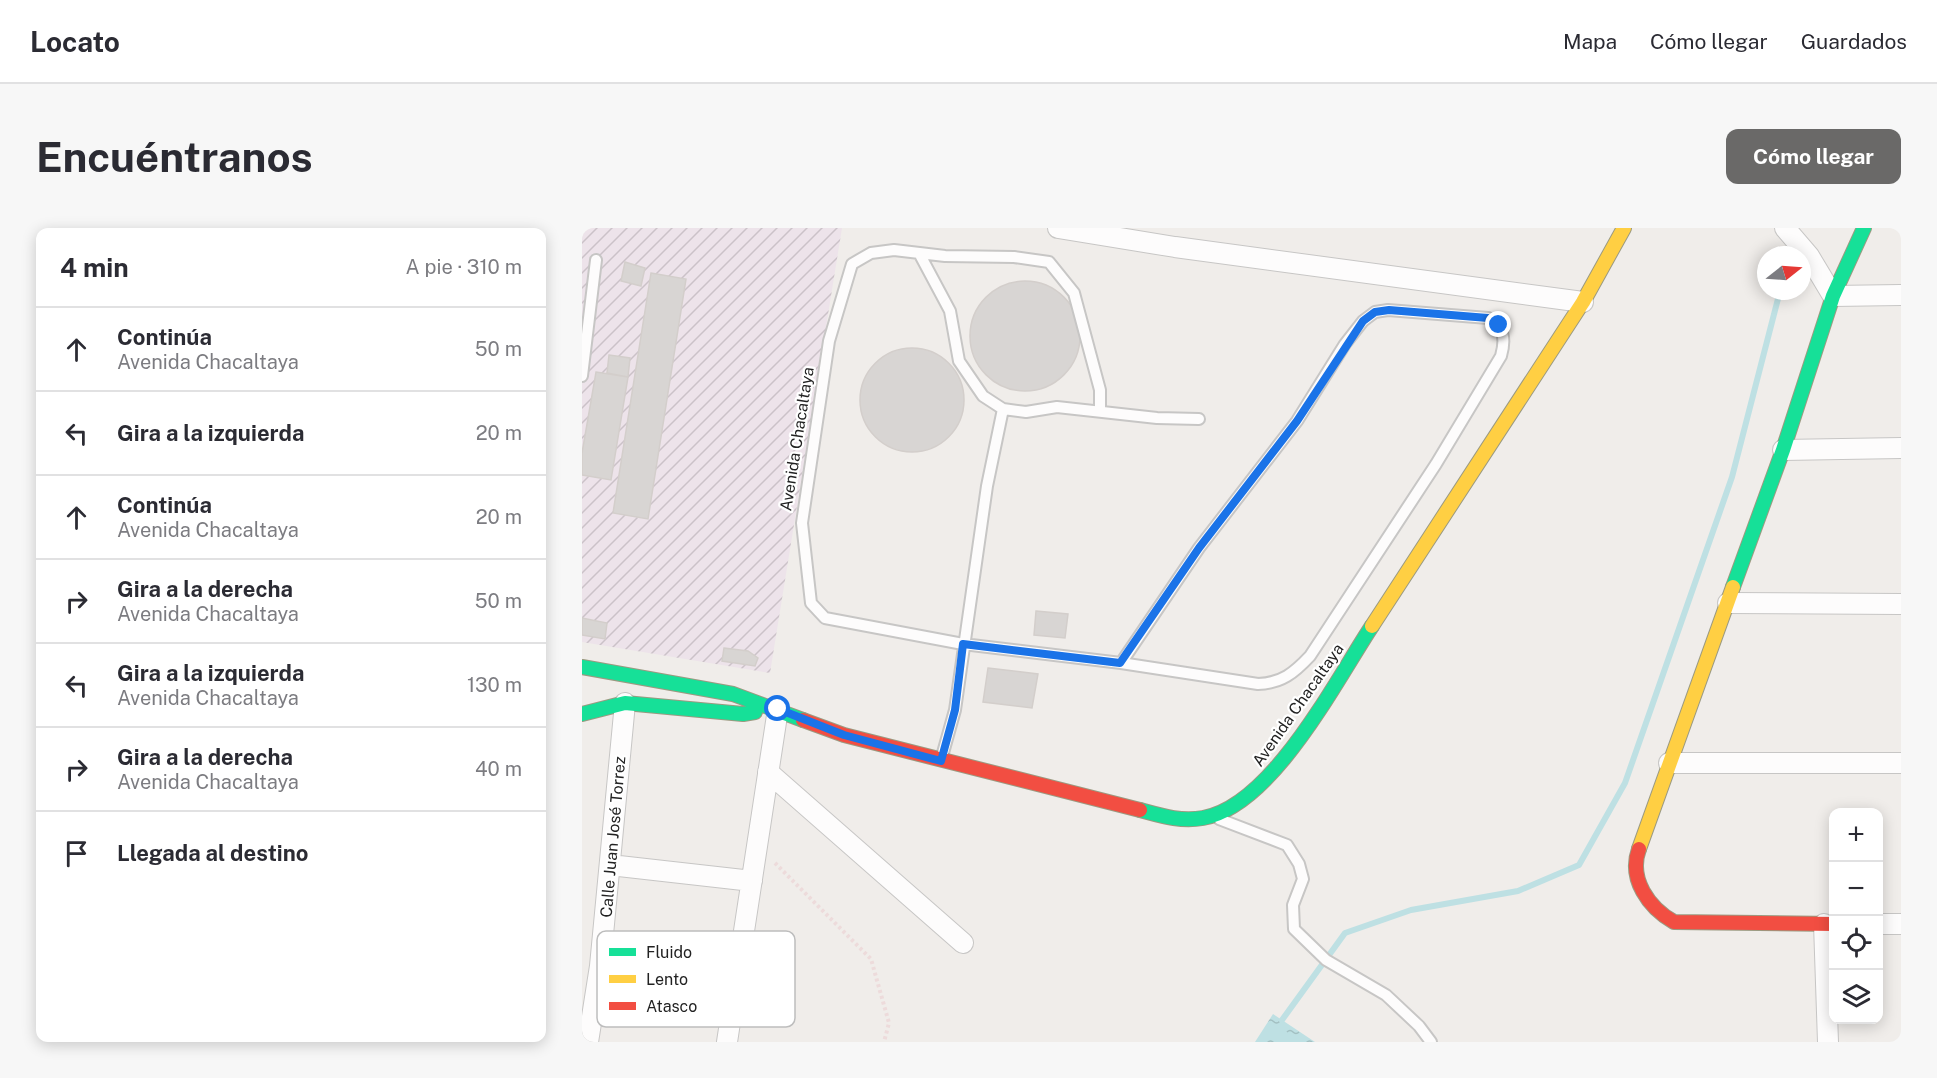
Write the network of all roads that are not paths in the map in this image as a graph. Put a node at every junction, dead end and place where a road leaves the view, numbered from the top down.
1 (1058, 228) edge
2 (1166, 228) edge
3 (1624, 228) edge
4 (1785, 228) edge
5 (1864, 228) edge
6 (1175, 247) junction
7 (919, 253) junction
8 (596, 260) dead end
9 (1901, 295) edge
10 (1833, 296) junction
11 (1583, 303) junction
12 (582, 376) edge
13 (1003, 409) junction
14 (1100, 410) junction
15 (1199, 419) dead end
16 (1901, 448) edge
17 (1783, 450) junction
18 (1728, 603) junction
19 (1901, 604) edge
20 (963, 644) junction
21 (1120, 663) junction
22 (582, 667) edge
23 (625, 703) junction
24 (778, 709) junction
25 (582, 714) edge
26 (941, 761) junction
27 (1669, 763) junction
28 (1901, 763) edge
29 (768, 772) junction
30 (1213, 817) junction
31 (610, 865) junction
32 (752, 880) junction
33 (1829, 924) edge
34 (1883, 924) edge
35 (1901, 924) edge
36 (603, 931) edge
37 (744, 931) edge
38 (963, 943) dead end
39 (597, 985) edge
40 (729, 1027) edge
41 (588, 1042) edge
42 (727, 1042) edge
43 (1431, 1042) edge
44 (1828, 1042) edge

1 - 6 street
2 - 6 street
3 - 11 street, Avenida Chacaltaya
4 - 10 street
5 - 10 street
6 - 11 street
7 - 13 lane
7 - 14 lane, Avenida Chacaltaya
7 - 20 lane, Avenida Chacaltaya
8 - 12 lane
9 - 10 street
10 - 17 street
11 - 30 street, Avenida Chacaltaya
13 - 14 lane
13 - 20 lane
14 - 15 lane
16 - 17 street
17 - 18 street
18 - 19 street
18 - 27 street
20 - 21 lane, Avenida Chacaltaya
20 - 26 lane
21 - 21 lane, Avenida Chacaltaya
22 - 24 street
23 - 24 street, Avenida Chacaltaya
23 - 25 street, Avenida Chacaltaya
23 - 31 street, Calle Juan José Torrez
24 - 26 street, Avenida Chacaltaya
24 - 29 street
26 - 30 street, Avenida Chacaltaya
27 - 28 street
27 - 33 street
29 - 32 street
29 - 38 street
30 - 43 lane
31 - 32 street
31 - 36 street, Calle Juan José Torrez
32 - 37 street
33 - 44 street
34 - 35 street
39 - 41 street, Calle Juan José Torrez
40 - 42 street

